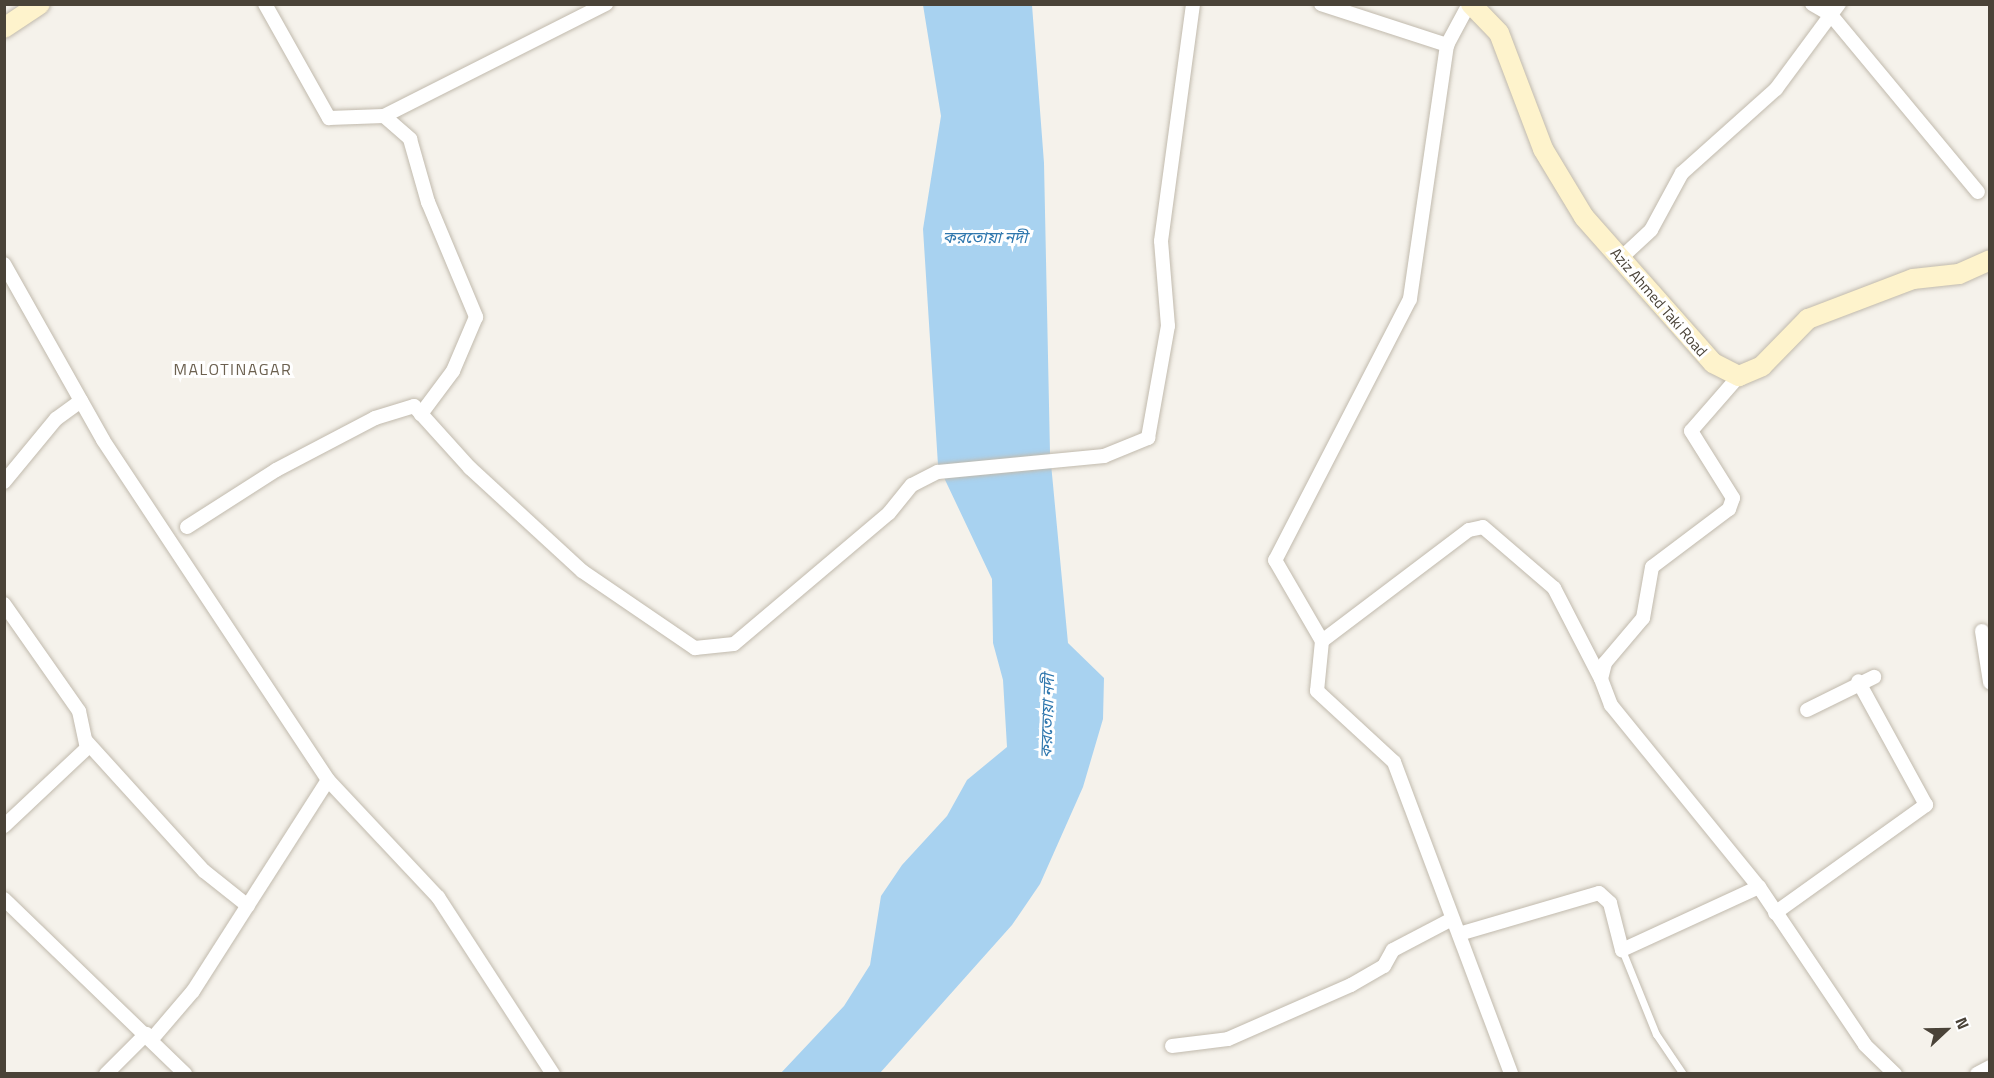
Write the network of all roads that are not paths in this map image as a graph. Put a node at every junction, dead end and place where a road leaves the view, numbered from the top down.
1 (40, 4) edge
2 (265, 4) edge
3 (606, 4) edge
4 (1194, 4) edge
5 (1321, 4) edge
6 (1470, 4) edge
7 (1812, 4) edge
8 (1835, 10) edge
9 (4, 28) edge
10 (1447, 45) junction
11 (384, 116) junction
12 (1978, 192) dead end
13 (1622, 258) junction
14 (1989, 260) edge
15 (4, 264) edge
16 (1739, 376) junction
17 (81, 401) junction
18 (421, 414) junction
19 (4, 482) edge
20 (188, 527) dead end
21 (4, 604) edge
22 (1982, 631) dead end
23 (1322, 641) junction
24 (1874, 677) dead end
25 (1601, 679) junction
26 (1858, 681) junction
27 (1989, 682) edge
28 (1807, 710) dead end
29 (86, 741) junction
30 (328, 780) junction
31 (4, 826) edge
32 (1759, 887) junction
33 (4, 899) edge
34 (248, 906) junction
35 (1775, 913) junction
36 (1452, 919) junction
37 (1459, 934) junction
38 (1622, 950) junction
39 (149, 1036) junction
40 (1172, 1046) dead end
41 (1989, 1067) edge
42 (106, 1074) edge
43 (185, 1074) edge
44 (554, 1074) edge
45 (1511, 1074) edge
46 (1683, 1074) edge
47 (1895, 1074) edge
48 (1977, 1074) edge

1 - 9 street
2 - 11 street
3 - 11 street
4 - 18 street
5 - 10 street
6 - 10 street
6 - 13 street, Aziz Ahmed Taki Road
7 - 8 street
8 - 12 street
8 - 13 street
10 - 23 street
11 - 18 street
13 - 16 street, Aziz Ahmed Taki Road
14 - 16 street
15 - 17 street
16 - 25 street
17 - 19 street
17 - 30 street
18 - 20 street
21 - 29 street
22 - 27 street
23 - 25 street
23 - 36 street
24 - 26 street
25 - 32 street
26 - 28 street
26 - 35 street
29 - 31 street
29 - 34 street
30 - 34 street
30 - 44 street
32 - 35 street
32 - 38 street
33 - 39 street
34 - 39 street
35 - 47 street
36 - 37 street
36 - 40 street
37 - 38 street
37 - 45 street
38 - 46 lane
39 - 42 street
39 - 43 street
41 - 48 street

